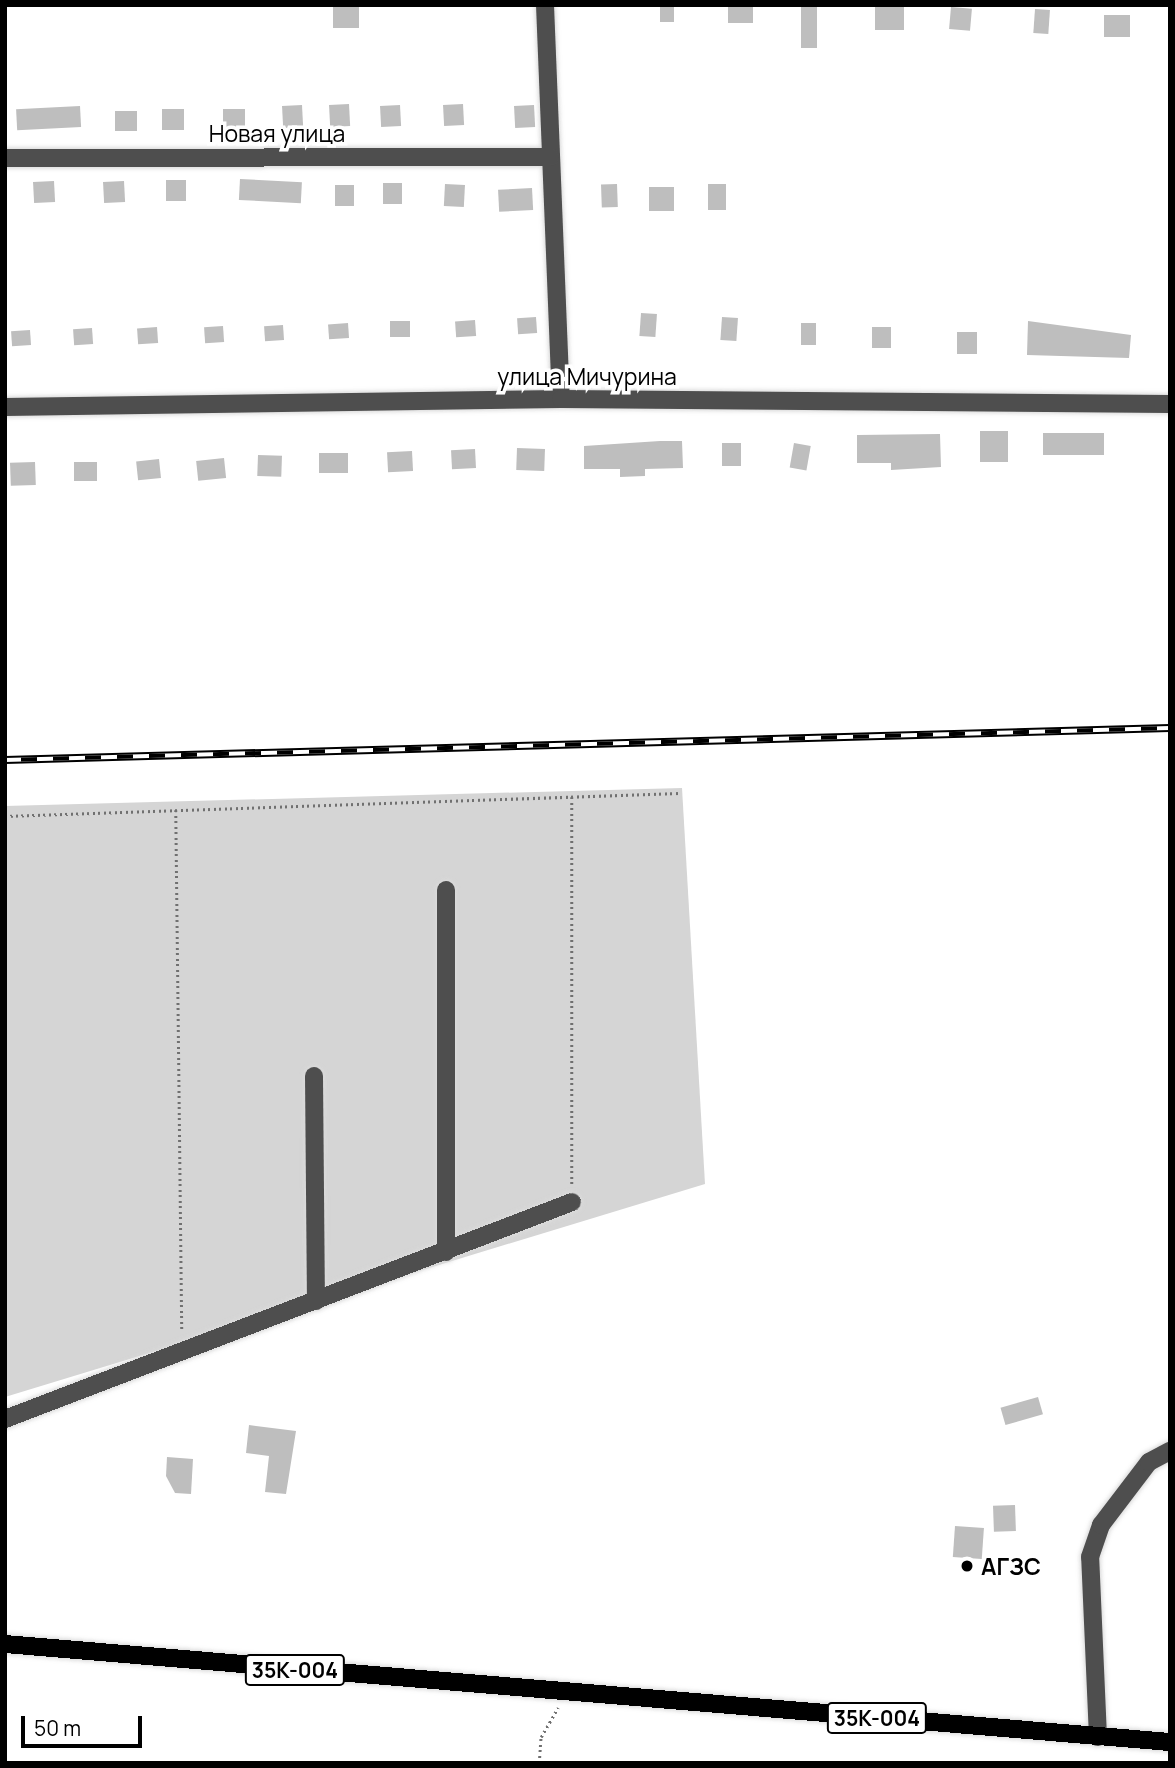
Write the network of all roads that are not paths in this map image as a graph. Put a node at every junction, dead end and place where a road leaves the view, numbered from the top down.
1 (545, 5) edge
2 (550, 157) junction
3 (5, 158) edge
4 (561, 399) junction
5 (1170, 404) edge
6 (5, 407) edge
7 (446, 890) dead end
8 (314, 1076) dead end
9 (572, 1202) road end
10 (446, 1252) junction
11 (316, 1301) junction
12 (5, 1419) edge
13 (1170, 1451) edge
14 (5, 1644) edge
15 (1098, 1737) junction
16 (1170, 1742) edge

1 - 2 street
2 - 3 street, Новая улица
2 - 4 street
4 - 5 street, улица Мичурина
4 - 6 street, улица Мичурина
7 - 10 street
8 - 11 street
9 - 10 street
10 - 11 street
11 - 12 street
13 - 15 street
14 - 15 main road, 35К-004
15 - 16 main road, 35К-004

